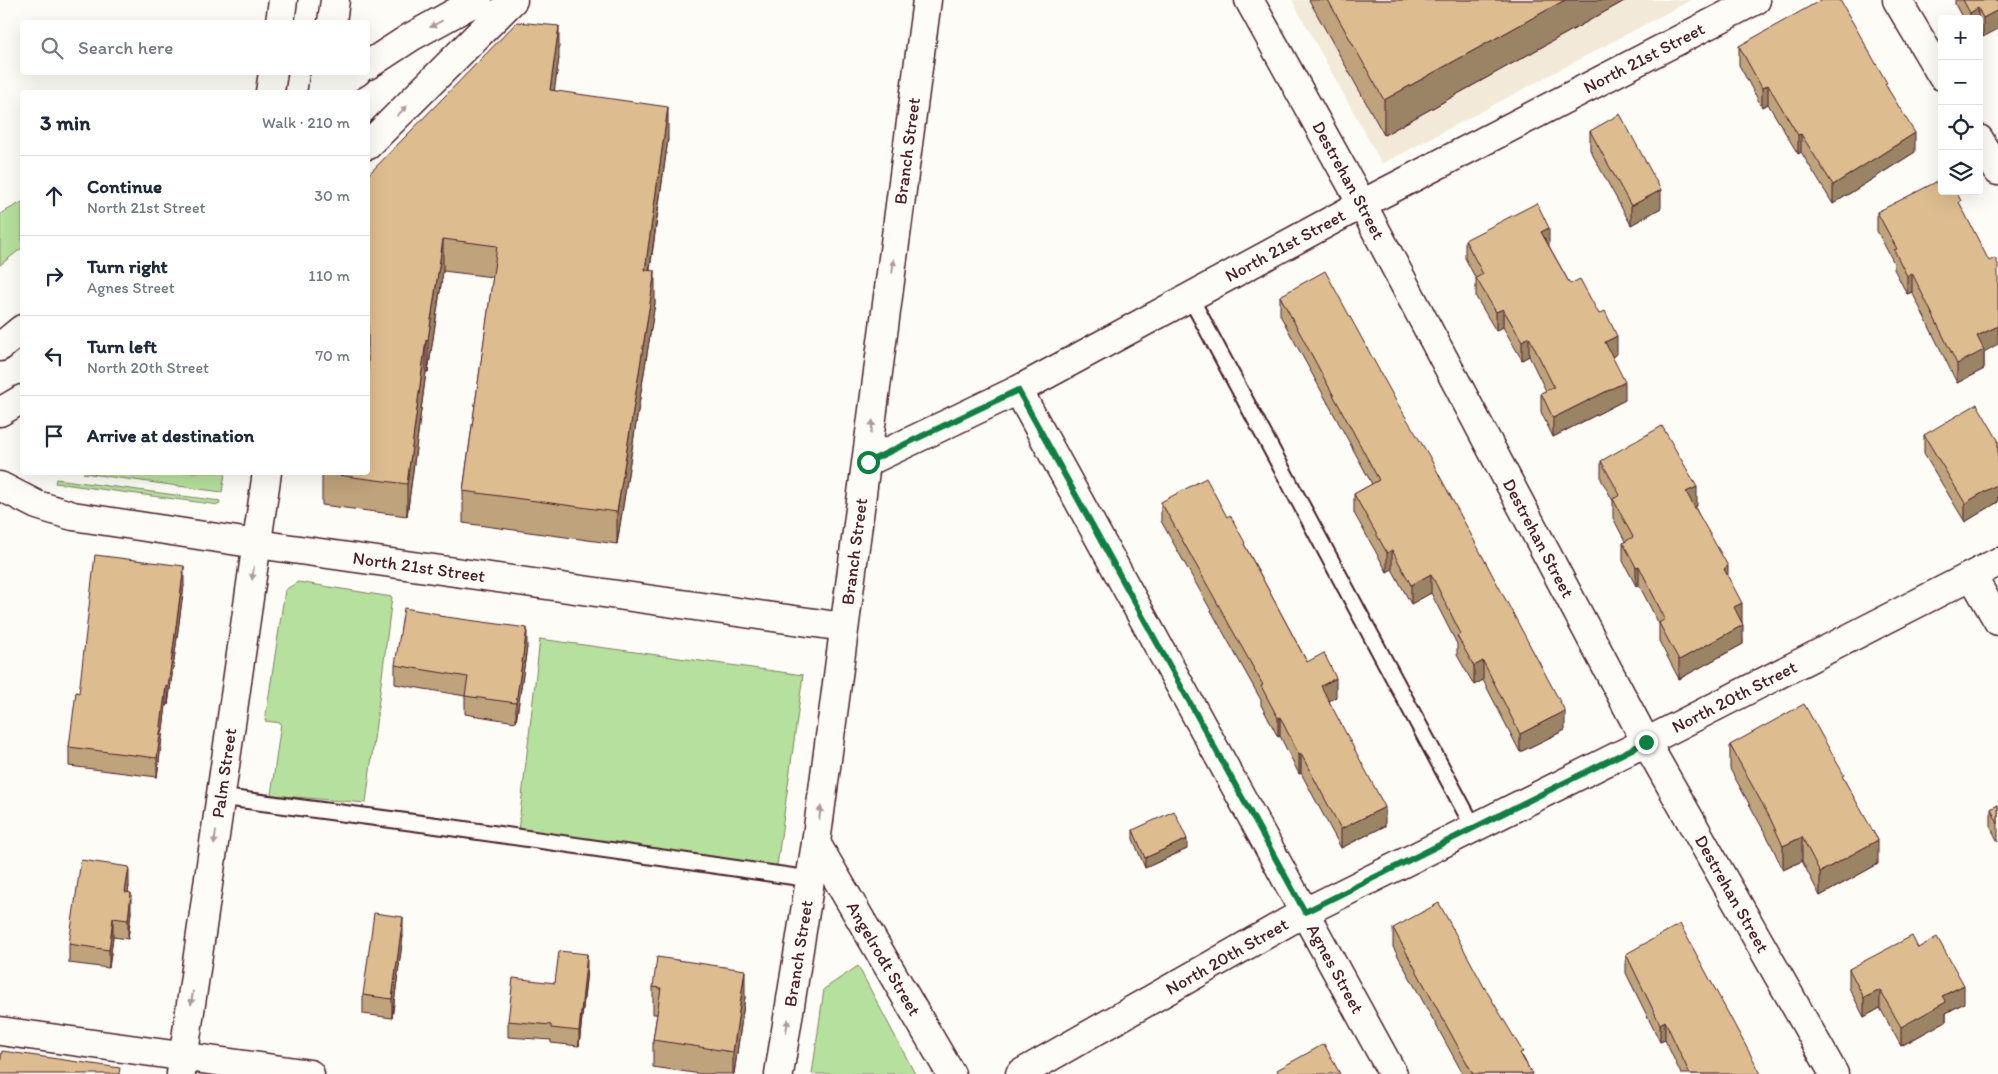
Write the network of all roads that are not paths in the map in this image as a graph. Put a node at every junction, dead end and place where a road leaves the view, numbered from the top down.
1 (283, 0) edge
2 (335, 0) edge
3 (478, 0) edge
4 (513, 0) edge
5 (927, 0) edge
6 (1250, 0) edge
7 (1756, 0) edge
8 (1897, 0) edge
9 (280, 20) edge
10 (332, 20) edge
11 (370, 65) edge
12 (1938, 69) edge
13 (273, 75) edge
14 (325, 75) edge
15 (351, 75) edge
16 (270, 90) edge
17 (323, 90) edge
18 (326, 90) edge
19 (370, 143) edge
20 (1983, 146) edge
21 (1998, 171) edge
22 (1362, 204) junction
23 (1190, 297) junction
24 (20, 331) edge
25 (0, 348) edge
26 (1018, 390) junction
27 (20, 400) edge
28 (0, 412) edge
29 (868, 462) junction
30 (267, 475) edge
31 (0, 486) edge
32 (257, 544) junction
33 (1998, 562) edge
34 (1972, 576) junction
35 (1998, 621) edge
36 (844, 627) junction
37 (1646, 742) junction
38 (220, 797) junction
39 (1474, 828) junction
40 (816, 843) junction
41 (810, 879) junction
42 (1305, 912) junction
43 (0, 1030) edge
44 (182, 1066) edge
45 (310, 1074) edge
46 (779, 1074) edge
47 (951, 1074) edge
48 (1020, 1074) edge
49 (1393, 1074) edge
50 (1834, 1074) edge

1 - 9 street
2 - 10 street
3 -> 11 street
19 -> 4 street
29 -> 5 street, Branch Street
6 - 22 street, Destrehan Street
7 - 22 street, North 21st Street
8 - 12 street
13 - 16 street
14 - 17 street
15 - 18 street
20 - 21 street
22 - 23 street, North 21st Street
22 - 37 street, Destrehan Street
23 - 26 street, North 21st Street
23 - 39 lane
24 - 25 street
26 - 29 street, North 21st Street
26 - 42 street, Agnes Street
27 - 28 street
29 - 36 street, Branch Street
30 - 32 street, Palm Street
31 - 32 street, North 21st Street
32 - 36 street, North 21st Street
32 -> 38 street, Palm Street
33 - 34 street, North 20th Street
34 - 35 street
34 - 37 street, North 20th Street
40 -> 36 street, Branch Street
37 - 39 street, North 20th Street
37 - 50 street, Destrehan Street
38 - 41 lane
38 -> 44 street, Palm Street
39 - 42 street, North 20th Street
40 - 41 street, Branch Street
40 - 47 street, Angelrodt Street
46 -> 41 street, Branch Street
42 - 48 street, North 20th Street
42 - 49 street, Agnes Street
43 - 44 street
44 - 45 street

